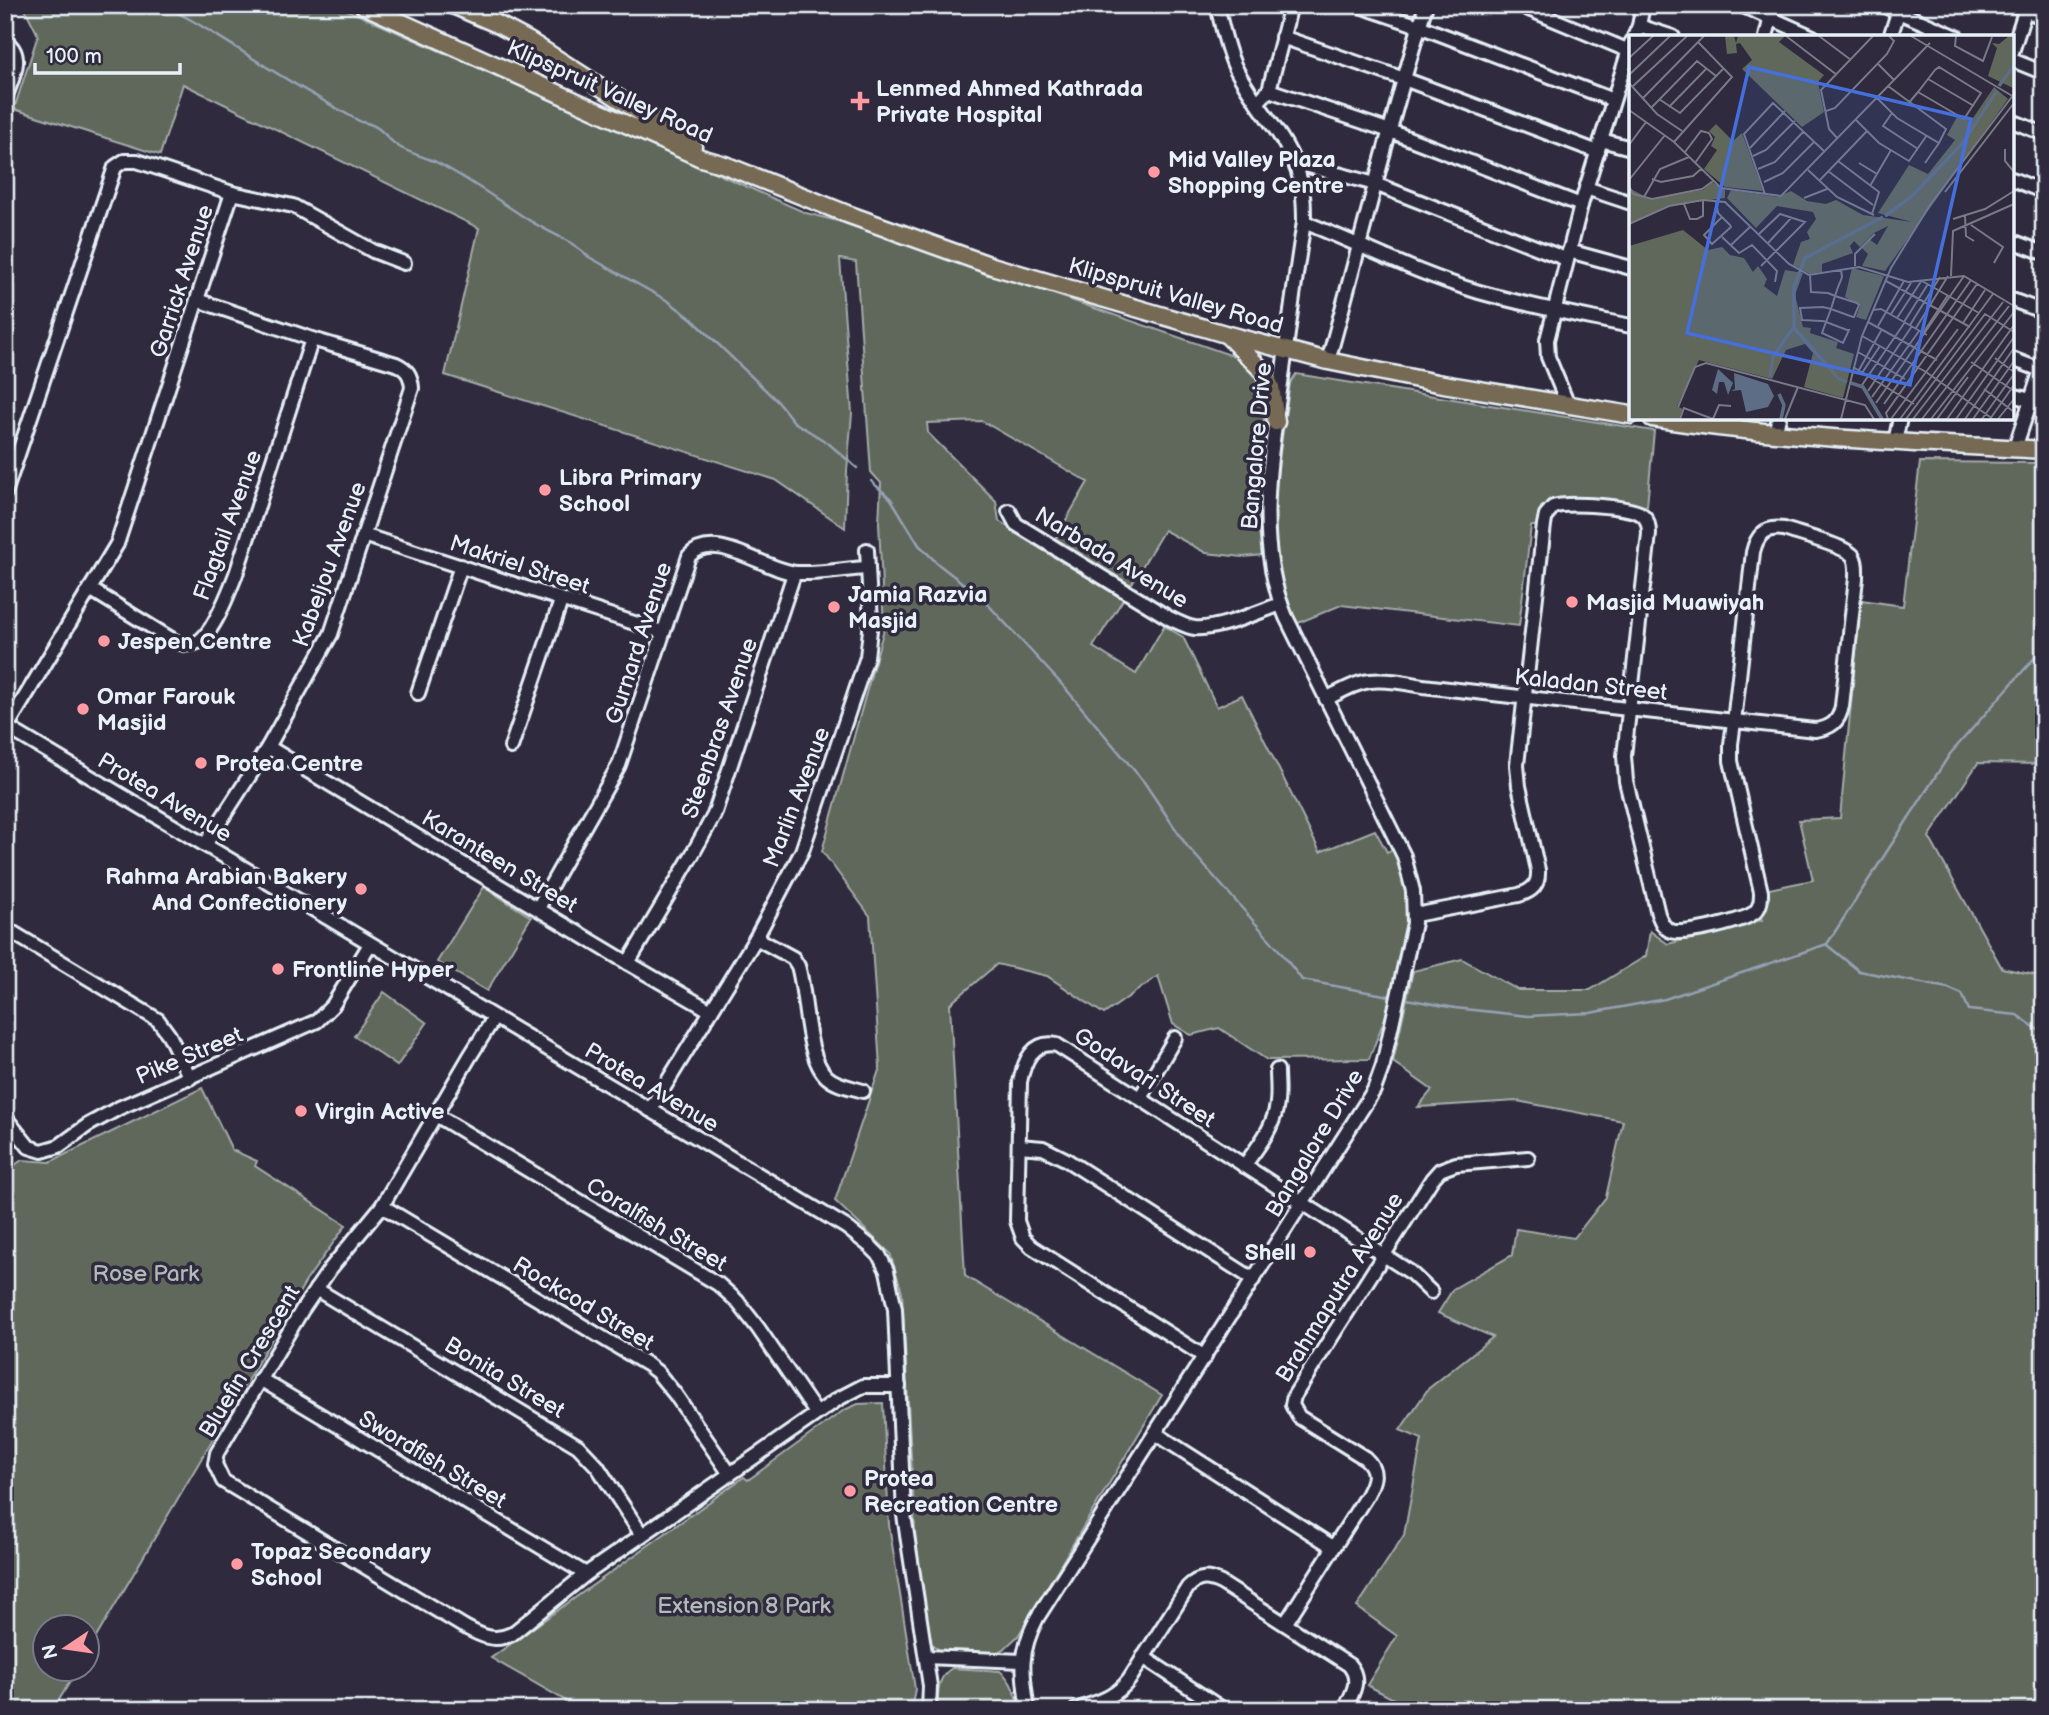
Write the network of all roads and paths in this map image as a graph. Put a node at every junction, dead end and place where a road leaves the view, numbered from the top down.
1 (363, 5) edge
2 (453, 5) edge
3 (1217, 5) edge
4 (1291, 5) edge
5 (1357, 5) edge
6 (1426, 5) edge
7 (1519, 5) edge
8 (1643, 5) edge
9 (1741, 5) edge
10 (1774, 5) edge
11 (1882, 5) edge
12 (2022, 7) edge
13 (1899, 9) edge
14 (2044, 18) edge
15 (1770, 19) junction
16 (1419, 26) junction
17 (1637, 31) edge
18 (1661, 35) edge
19 (1766, 35) edge
20 (1808, 35) edge
21 (1891, 35) edge
22 (1953, 35) edge
23 (1282, 37) junction
24 (5, 41) edge
25 (2014, 43) edge
26 (1629, 47) edge
27 (2014, 61) edge
28 (2044, 73) edge
29 (1404, 79) junction
30 (1618, 86) junction
31 (1629, 89) edge
32 (1269, 90) junction
33 (5, 98) edge
34 (1613, 100) junction
35 (1257, 103) junction
36 (2014, 122) edge
37 (1390, 131) junction
38 (2044, 134) edge
39 (1599, 146) junction
40 (1629, 148) edge
41 (1294, 162) junction
42 (725, 165) junction
43 (2014, 180) edge
44 (1375, 184) junction
45 (1586, 188) junction
46 (2044, 192) edge
47 (232, 193) junction
48 (1629, 202) edge
49 (1581, 205) junction
50 (1304, 222) junction
51 (2014, 242) edge
52 (1360, 245) junction
53 (2044, 253) edge
54 (1568, 255) junction
55 (404, 263) dead end
56 (1629, 268) edge
57 (197, 300) junction
58 (2014, 301) edge
59 (1554, 311) junction
60 (2044, 312) edge
61 (1629, 326) edge
62 (1225, 334) junction
63 (312, 339) junction
64 (1286, 349) junction
65 (2014, 359) edge
66 (1328, 361) junction
67 (2042, 365) edge
68 (2014, 396) edge
69 (2030, 400) junction
70 (1568, 405) junction
71 (1629, 415) edge
72 (1678, 420) edge
73 (1900, 420) edge
74 (1276, 422) junction
75 (1777, 425) edge
76 (1895, 442) junction
77 (2015, 448) junction
78 (2044, 450) edge
79 (5, 493) edge
80 (1009, 511) dead end
81 (363, 536) junction
82 (867, 550) dead end
83 (461, 566) junction
84 (868, 568) junction
85 (794, 574) junction
86 (90, 589) junction
87 (561, 601) junction
88 (1281, 604) junction
89 (662, 632) junction
90 (418, 693) dead end
91 (1524, 698) junction
92 (1326, 699) junction
93 (1630, 709) junction
94 (1734, 722) junction
95 (6, 727) edge
96 (268, 747) junction
97 (511, 747) dead end
98 (205, 845) junction
99 (538, 908) junction
100 (1415, 915) junction
101 (5, 928) edge
102 (756, 938) junction
103 (370, 944) junction
104 (628, 963) junction
105 (711, 1011) junction
106 (494, 1018) junction
107 (1175, 1038) dead end
108 (1277, 1070) dead end
109 (190, 1078) junction
110 (863, 1091) dead end
111 (1140, 1098) junction
112 (650, 1111) junction
113 (436, 1115) junction
114 (5, 1117) edge
115 (1019, 1146) junction
116 (1528, 1158) dead end
117 (1244, 1166) junction
118 (1303, 1203) junction
119 (382, 1206) junction
120 (1384, 1255) junction
121 (1253, 1279) junction
122 (316, 1289) junction
123 (1432, 1292) dead end
124 (1205, 1357) junction
125 (260, 1379) junction
126 (899, 1386) junction
127 (816, 1413) junction
128 (1155, 1433) junction
129 (730, 1474) junction
130 (642, 1535) junction
131 (1333, 1547) junction
132 (586, 1574) junction
133 (1285, 1624) junction
134 (926, 1657) junction
135 (1143, 1657) junction
136 (1023, 1661) junction
137 (929, 1710) edge
138 (1028, 1710) edge
139 (1076, 1710) edge
140 (1224, 1710) edge
141 (1344, 1710) edge

1 - 42 main road, Klipspruit Valley Road
2 - 42 main road, Klipspruit Valley Road
3 - 35 street, Bangalore Drive
4 - 23 street
5 - 16 street
6 - 16 street
7 - 26 street
8 - 17 street
9 - 15 street
10 - 15 street
11 - 13 street
12 - 14 street
12 - 25 street
13 - 21 street
13 - 22 street
15 - 19 street
15 - 20 street
16 - 29 street
16 - 34 street
17 - 18 street
23 - 29 street
23 - 32 street
24 - 33 street
26 - 30 street
27 - 28 street
29 - 37 street
29 - 39 street
30 - 31 street
30 - 34 street
32 - 35 street
32 - 37 street
34 - 39 street
35 - 41 street, Bangalore Drive
36 - 38 street
37 - 44 street
37 - 49 street
39 - 40 street
39 - 45 street
41 - 44 street
41 - 50 street, Bangalore Drive
42 - 62 main road, Klipspruit Valley Road
43 - 46 street
44 - 52 street
44 - 54 street
45 - 48 street
45 - 49 street
47 - 55 street
47 - 57 street, Garrick Avenue
47 - 79 street, Garrick Avenue
49 - 54 street
50 - 52 street
50 - 64 street, Bangalore Drive
51 - 53 street
52 - 59 street
52 - 66 street
54 - 56 street
54 - 59 street
57 - 63 street
57 - 86 street, Garrick Avenue
58 - 60 street
59 - 61 street
59 - 70 street
62 - 64 main road, Klipspruit Valley Road
62 - 74 main road
63 - 81 street, Kabeljou Avenue
63 - 86 street, Flagtail Avenue
64 - 66 main road, Klipspruit Valley Road
64 - 74 street, Bangalore Drive
65 - 67 street
66 - 70 main road, Klipspruit Valley Road
67 - 69 street
68 - 69 street
69 - 77 street
70 - 71 main road, Klipspruit Valley Road
72 - 75 main road
73 - 76 street
74 - 88 street, Bangalore Drive
75 - 76 main road
76 - 77 main road
77 - 78 main road
80 - 88 street, Narbada Avenue
81 - 83 street, Makriel Street
81 - 96 street, Kabeljou Avenue
82 - 84 street, Marlin Avenue
83 - 87 street, Makriel Street
83 - 90 street
84 - 85 street, Gurnard Avenue
84 - 102 street, Marlin Avenue
85 - 89 street, Gurnard Avenue
85 - 104 street, Steenbras Avenue
86 - 95 street, Garrick Avenue
87 - 89 street, Makriel Street
87 - 97 street
88 - 92 street, Bangalore Drive
89 - 99 street, Gurnard Avenue
91 - 92 street, Kaladan Street
91 - 93 street, Kaladan Street
91 - 93 street
91 - 100 street
92 - 100 street, Bangalore Drive
93 - 94 street, Kaladan Street
93 - 94 street
94 - 94 street, Kaladan Street
95 - 98 street, Protea Avenue
96 - 98 street, Kabeljou Avenue
96 - 99 street, Karanteen Street
98 - 103 street, Protea Avenue
99 - 104 street, Karanteen Street
100 - 118 street, Bangalore Drive
101 - 109 street
102 - 105 street, Marlin Avenue
102 - 110 street
103 - 106 street, Protea Avenue
103 - 109 street, Pike Street
104 - 105 street, Karanteen Street
105 - 112 street, Marlin Avenue
106 - 112 street, Protea Avenue
106 - 113 street, Bluefin Crescent
107 - 111 street
108 - 117 street
109 - 114 street, Pike Street
111 - 115 street, Godavari Street
111 - 117 street, Godavari Street
112 - 126 street, Protea Avenue
113 - 119 street, Bluefin Crescent
113 - 127 street, Coralfish Street
115 - 121 street
115 - 124 street, Godavari Street
116 - 120 street, Brahmaputra Avenue
117 - 118 street, Godavari Street
118 - 120 street, Godavari Street
118 - 121 street, Bangalore Drive
119 - 122 street, Bluefin Crescent
119 - 129 street, Rockcod Street
120 - 123 street, Godavari Street
120 - 131 street, Brahmaputra Avenue
121 - 124 street, Bangalore Drive
122 - 125 street, Bluefin Crescent
122 - 130 street, Bonita Street
124 - 128 street, Bangalore Drive
125 - 132 street, Swordfish Street
125 - 132 street, Bluefin Crescent
126 - 127 street, Bluefin Crescent
126 - 134 street, Protea Avenue
127 - 129 street, Bluefin Crescent
128 - 131 street
128 - 136 street, Bangalore Drive
129 - 130 street, Bluefin Crescent
130 - 132 street, Bluefin Crescent
131 - 133 street, Brahmaputra Avenue
133 - 135 street
133 - 141 street
134 - 136 street
134 - 137 street, Protea Avenue
135 - 139 street
135 - 140 street
136 - 138 street, Bangalore Drive

